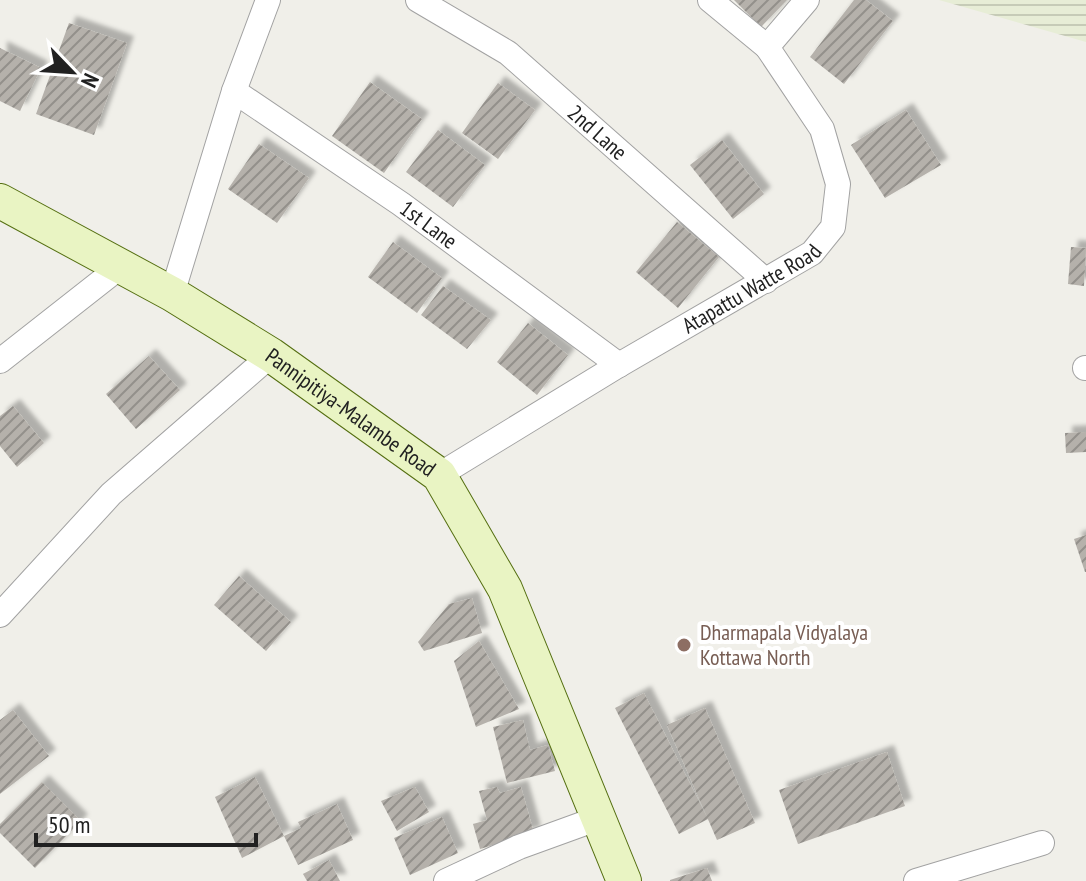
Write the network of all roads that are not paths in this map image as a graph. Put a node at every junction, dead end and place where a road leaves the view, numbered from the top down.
1 (268, 0) edge
2 (418, 0) edge
3 (710, 0) edge
4 (807, 0) edge
5 (767, 47) junction
6 (234, 91) junction
7 (0, 201) edge
8 (121, 266) junction
9 (766, 281) junction
10 (172, 294) junction
11 (271, 355) junction
12 (0, 361) edge
13 (619, 365) junction
14 (439, 475) junction
15 (0, 615) edge
16 (599, 818) junction
17 (1042, 843) dead end
18 (446, 881) edge
19 (624, 881) edge
20 (916, 881) edge

1 - 6 street
2 - 9 street, 2nd Lane
3 - 5 street, Atapattu Watte Road
4 - 5 street
5 - 9 street, Atapattu Watte Road
6 - 10 street
6 - 13 street, 1st Lane
7 - 8 street, Pannipitiya-Malambe Road
8 - 10 street, Pannipitiya-Malambe Road
8 - 12 street
9 - 13 street, Atapattu Watte Road
10 - 11 street, Pannipitiya-Malambe Road
11 - 14 street, Pannipitiya-Malambe Road
11 - 15 street
13 - 14 street, Atapattu Watte Road
14 - 16 street, Pannipitiya-Malambe Road
16 - 18 street
16 - 19 street, Pannipitiya-Malambe Road
17 - 20 street

